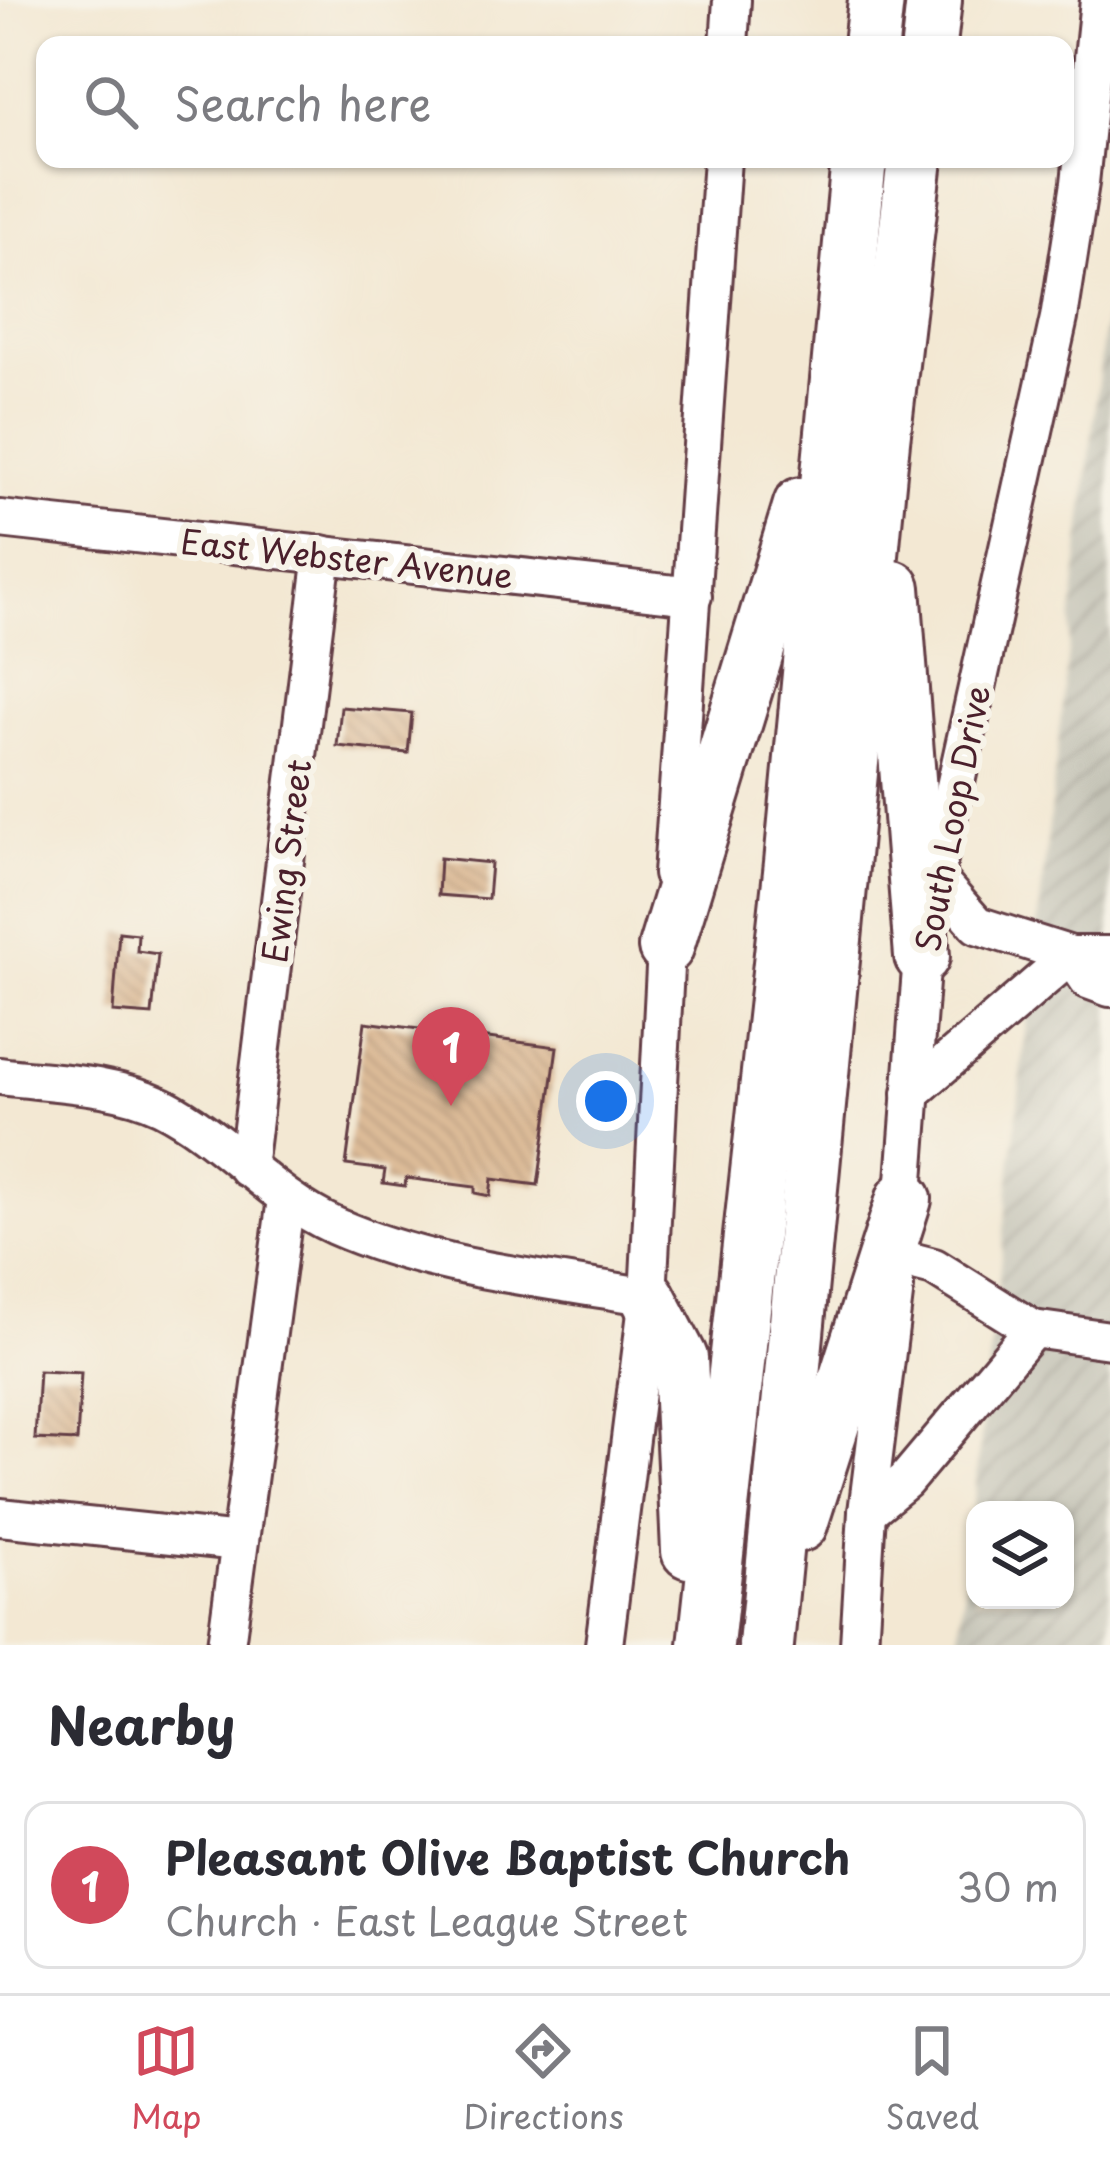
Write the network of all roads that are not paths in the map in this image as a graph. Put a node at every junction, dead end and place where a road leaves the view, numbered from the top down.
1 (733, 0) edge
2 (876, 0) edge
3 (934, 0) edge
4 (1099, 0) edge
5 (731, 36) edge
6 (872, 36) edge
7 (929, 36) edge
8 (721, 168) edge
9 (858, 168) edge
10 (914, 168) edge
11 (833, 399) junction
12 (881, 442) junction
13 (0, 519) edge
14 (323, 554) junction
15 (693, 596) junction
16 (934, 877) junction
17 (666, 947) junction
18 (1071, 955) junction
19 (1110, 955) edge
20 (922, 956) junction
21 (1110, 988) edge
22 (0, 1076) edge
23 (910, 1093) junction
24 (248, 1168) junction
25 (286, 1199) junction
26 (904, 1199) junction
27 (898, 1258) junction
28 (647, 1298) junction
29 (1034, 1329) junction
30 (1110, 1340) edge
31 (867, 1511) junction
32 (0, 1517) edge
33 (239, 1542) junction
34 (767, 1634) edge
35 (226, 1645) edge
36 (604, 1645) edge
37 (692, 1645) edge
38 (706, 1645) edge
39 (860, 1645) edge

1 - 5 street
2 - 6 highway
3 - 7 highway
4 - 16 street, South Loop Drive
8 - 15 street
9 - 11 highway
10 - 12 highway
11 - 17 highway
11 - 38 highway
12 - 20 highway
12 - 34 highway
13 - 14 street, East Webster Avenue
14 - 15 street, East Webster Avenue
14 - 24 street, Ewing Street
15 - 17 street
16 - 18 street
16 - 20 street, South Loop Drive
17 - 28 street
18 - 19 street
18 - 21 street
18 - 23 street
20 - 23 street, South Loop Drive
22 - 24 street
23 - 26 street, South Loop Drive
24 - 25 street
25 - 28 street
25 - 33 street
26 - 27 street, South Loop Drive
26 - 34 highway
27 - 29 street
27 - 31 street, South Loop Drive
28 - 36 street
28 - 37 highway
29 - 30 street
29 - 31 street
31 - 39 street, South Loop Drive
32 - 33 street
33 - 35 street

